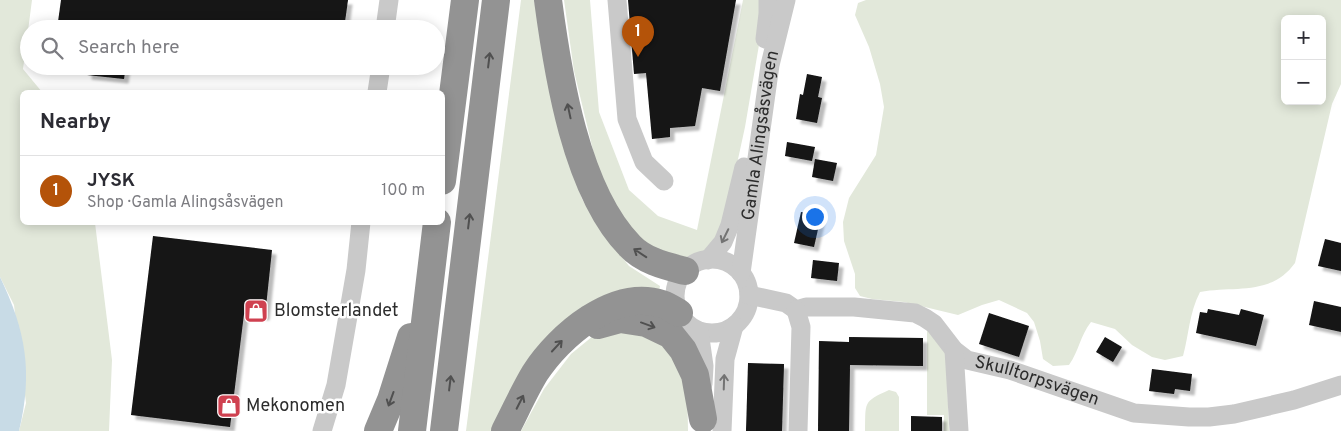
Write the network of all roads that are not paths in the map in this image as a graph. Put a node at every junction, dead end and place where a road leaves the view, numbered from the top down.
1 (389, 0) edge
2 (464, 0) edge
3 (496, 0) edge
4 (548, 0) edge
5 (617, 0) edge
6 (768, 0) edge
7 (786, 0) edge
8 (386, 20) edge
9 (379, 75) edge
10 (377, 90) edge
11 (445, 156) edge
12 (664, 181) dead end
13 (361, 225) edge
14 (438, 225) edge
15 (696, 266) junction
16 (432, 269) junction
17 (741, 273) junction
18 (748, 295) junction
19 (796, 310) junction
20 (679, 313) junction
21 (584, 324) junction
22 (734, 326) junction
23 (699, 331) junction
24 (954, 350) junction
25 (1341, 385) edge
26 (1189, 418) junction
27 (709, 427) edge
28 (322, 431) edge
29 (378, 431) edge
30 (412, 431) edge
31 (444, 431) edge
32 (505, 431) edge
33 (798, 431) edge
34 (959, 431) edge
35 (1206, 431) edge

1 - 8 street
2 - 11 highway
31 -> 3 highway
15 -> 4 highway
5 - 12 street
6 -> 15 street, Gamla Alingsåsvägen
7 - 17 street, Gamla Alingsåsvägen
9 - 10 street
13 - 28 street
14 - 16 highway
15 - 17 street
15 - 20 street
16 -> 29 highway
16 - 30 highway
17 - 18 street
18 - 19 street
18 - 22 street
19 - 24 street, Skulltorpsvägen
19 - 33 street
20 - 21 highway
20 - 23 street
21 -> 27 highway
32 -> 21 highway
22 - 23 street
27 -> 22 street
23 - 27 street
24 - 26 street, Skulltorpsvägen
24 - 34 street
25 - 26 street, Skulltorpsvägen
26 - 35 street

